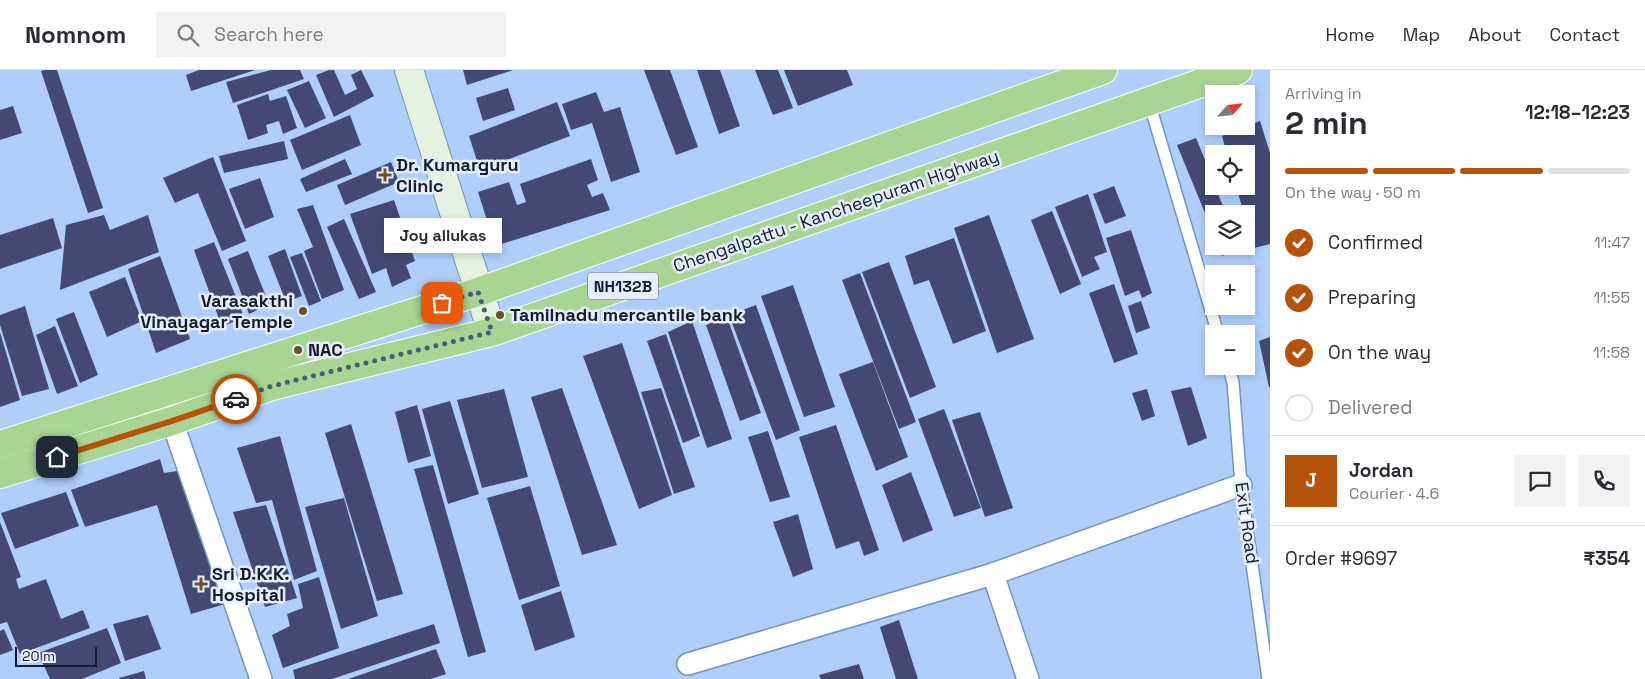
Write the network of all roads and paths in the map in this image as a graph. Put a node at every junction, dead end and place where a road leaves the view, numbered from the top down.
1 (409, 70) edge
2 (1104, 70) edge
3 (1238, 70) edge
4 (1148, 102) junction
5 (478, 292) junction
6 (1215, 325) edge
7 (492, 332) junction
8 (1231, 375) edge
9 (172, 421) junction
10 (0, 445) edge
11 (0, 474) edge
12 (1241, 485) junction
13 (993, 574) junction
14 (688, 664) dead end
15 (261, 679) edge
16 (1028, 679) edge
17 (1268, 679) edge

1 - 5 main road
2 - 5 highway
3 - 4 highway, Chengalpattu - Kancheepuram Highway / NH132B
4 - 6 lane
4 - 7 highway, Chengalpattu - Kancheepuram Highway / NH132B
5 - 7 main road
5 - 10 highway
7 - 9 highway, Chengalpattu - Kancheepuram Highway / NH132B
8 - 12 lane, Exit Road
9 - 11 highway, Chengalpattu - Kancheepuram Highway / NH132B
9 - 15 street
12 - 13 street
12 - 17 lane, Exit Road
13 - 14 street
13 - 16 street

